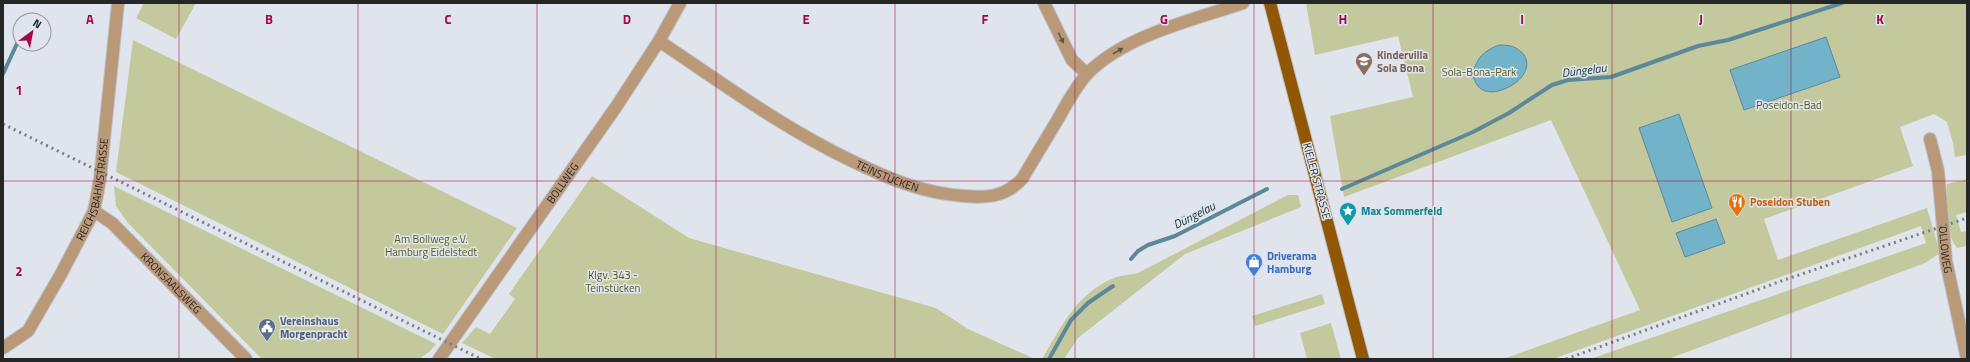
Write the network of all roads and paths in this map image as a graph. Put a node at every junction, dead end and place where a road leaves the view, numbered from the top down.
1 (118, 3) edge
2 (680, 3) edge
3 (1044, 3) edge
4 (1243, 3) edge
5 (1270, 3) edge
6 (659, 41) junction
7 (1087, 74) junction
8 (1930, 139) dead end
9 (94, 211) junction
10 (3, 348) edge
11 (246, 359) edge
12 (439, 359) edge
13 (1363, 359) edge
14 (1967, 359) edge

1 - 9 street, REICHSBAHNSTRASSE
2 - 6 street, BOLLWEG
3 -> 7 street
7 -> 4 street, TEINSTÜCKEN
5 - 13 main road, KIELER STRASSE
6 - 7 street, TEINSTÜCKEN
6 - 12 street, BOLLWEG
8 - 14 street, OLLOWEG
9 - 10 street, REICHSBAHNSTRASSE
9 - 11 street, KRONSAALSWEG

